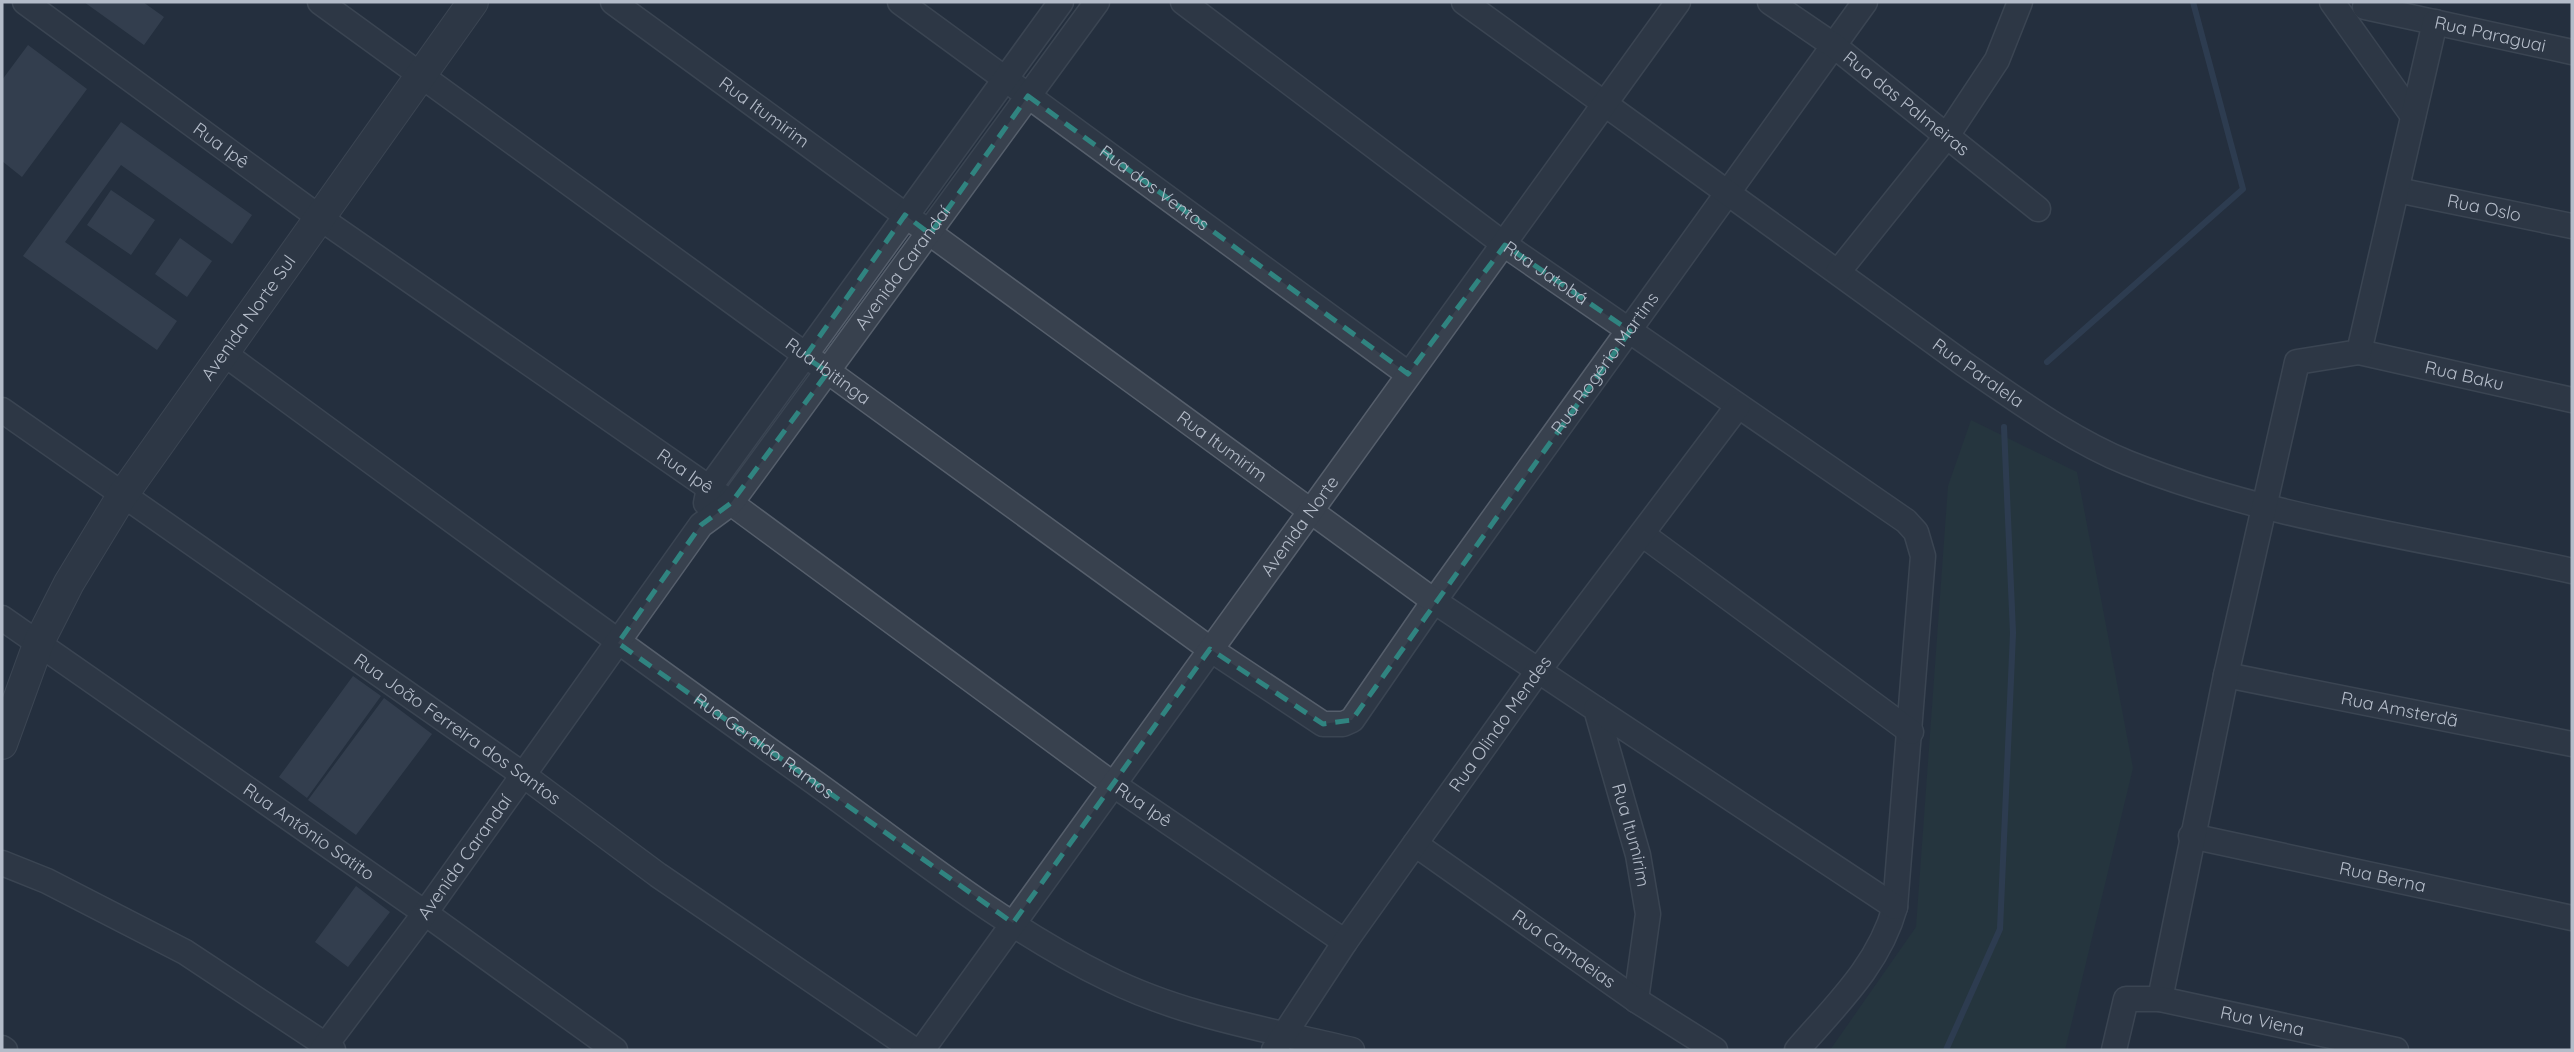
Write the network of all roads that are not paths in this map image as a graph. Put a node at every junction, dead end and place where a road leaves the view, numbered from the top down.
1 (25, 2) edge
2 (320, 2) edge
3 (473, 2) edge
4 (613, 2) edge
5 (900, 2) edge
6 (1061, 2) edge
7 (1097, 2) edge
8 (1184, 2) edge
9 (1464, 2) edge
10 (1678, 2) edge
11 (1770, 2) edge
12 (1865, 2) edge
13 (2020, 2) edge
14 (2332, 2) edge
15 (2361, 10) edge
16 (2435, 22) junction
17 (1833, 46) junction
18 (2572, 52) edge
19 (418, 76) junction
20 (1004, 79) junction
21 (1028, 96) junction
22 (1603, 104) junction
23 (2413, 116) junction
24 (1946, 137) junction
25 (2397, 190) junction
26 (1728, 193) junction
27 (2038, 209) dead end
28 (905, 215) junction
29 (320, 218) junction
30 (2572, 226) edge
31 (930, 234) junction
32 (1504, 245) junction
33 (1838, 272) junction
34 (1630, 331) junction
35 (222, 352) junction
36 (2359, 352) junction
37 (805, 357) junction
38 (828, 372) junction
39 (1408, 374) junction
40 (2572, 400) edge
41 (1738, 406) junction
42 (2, 410) edge
43 (709, 488) junction
44 (122, 496) junction
45 (731, 503) junction
46 (2263, 506) junction
47 (1310, 510) junction
48 (701, 525) junction
49 (1642, 534) junction
50 (2572, 571) edge
51 (1434, 601) junction
52 (2, 618) edge
53 (39, 642) junction
54 (618, 643) junction
55 (1210, 649) junction
56 (1538, 671) junction
57 (2226, 675) junction
58 (1596, 709) junction
59 (1343, 724) joint
60 (1911, 732) junction
61 (2, 744) edge
62 (2572, 744) edge
63 (522, 774) junction
64 (1114, 785) junction
65 (2191, 836) junction
66 (1415, 844) junction
67 (2, 863) edge
68 (1895, 907) junction
69 (425, 913) junction
70 (2572, 918) edge
71 (1013, 923) junction
72 (1345, 942) junction
73 (2160, 999) junction
74 (1636, 1000) junction
75 (1280, 1042) edge
76 (327, 1048) edge
77 (615, 1050) edge
78 (914, 1050) edge
79 (922, 1050) edge
80 (1352, 1050) edge
81 (1715, 1050) edge
82 (1797, 1050) edge
83 (2114, 1050) edge
84 (2396, 1050) edge

1 - 29 street, Rua Ipê
2 - 19 street, Rua Ibitinga
3 - 19 street, Avenida Norte Sul
4 - 28 street, Rua Itumirim
5 - 20 street, Rua dos Ventos
6 - 20 street, Avenida Carandaí
7 - 21 street, Avenida Carandaí
8 - 32 street, Rua Jatobá
9 - 22 street, Rua Paralela
10 - 22 street, Avenida Norte
11 - 17 street, Rua das Palmeiras
12 - 17 street, Rua Rogério Martins
13 - 24 street
14 - 15 street
15 - 16 street, Rua Paraguai
15 - 23 street
16 - 18 street, Rua Paraguai
16 - 23 street
17 - 24 street, Rua das Palmeiras
17 - 26 street, Rua Rogério Martins
19 - 29 street, Avenida Norte Sul
19 - 37 street, Rua Ibitinga
20 - 21 street, Rua dos Ventos
20 - 28 street, Avenida Carandaí
21 - 31 street, Avenida Carandaí
21 - 39 street, Rua dos Ventos
22 - 26 street, Rua Paralela
22 - 32 street, Avenida Norte
23 - 25 street
24 - 27 street, Rua das Palmeiras
24 - 33 street
25 - 30 street, Rua Oslo
25 - 36 street
26 - 33 street, Rua Paralela
26 - 34 street, Rua Rogério Martins
28 - 31 street, Rua Itumirim
28 - 37 street, Avenida Carandaí
29 - 35 street, Avenida Norte Sul
29 - 43 street, Rua Ipê
31 - 38 street, Avenida Carandaí
31 - 47 street, Rua Itumirim
32 - 34 street, Rua Jatobá
32 - 39 street, Avenida Norte
33 - 46 street, Rua Paralela
34 - 41 street, Rua Jatobá
34 - 51 street, Rua Rogério Martins
35 - 44 street, Avenida Norte Sul
35 - 54 street, Rua Geraldo Ramos
36 - 40 street, Rua Baku
36 - 46 street
37 - 38 street, Rua Ibitinga
37 - 43 street, Avenida Carandaí
38 - 45 street, Avenida Carandaí
38 - 55 street, Rua Ibitinga
39 - 47 street, Avenida Norte
41 - 49 street, Rua Olindo Mendes
41 - 60 street, Rua Jatobá
42 - 44 street, Rua João Ferreira dos Santos
43 - 45 street, Rua Ipê
43 - 48 street, Avenida Carandaí
44 - 53 street, Avenida Norte Sul
44 - 63 street, Rua João Ferreira dos Santos
45 - 48 street, Avenida Carandaí
45 - 64 street, Rua Ipê
46 - 50 street, Rua Paralela
46 - 57 street
47 - 51 street, Rua Itumirim
47 - 55 street, Avenida Norte
48 - 54 street, Avenida Carandaí
49 - 56 street, Rua Olindo Mendes
49 - 60 street
51 - 56 street, Rua Itumirim
51 - 59 street, Rua Rogério Martins
52 - 53 street, Rua Antônio Satito
53 - 61 street, Avenida Norte Sul
53 - 69 street, Rua Antônio Satito
54 - 63 street, Avenida Carandaí
54 - 71 street, Rua Geraldo Ramos
55 - 59 street, Rua Ibitinga
55 - 64 street, Avenida Norte
56 - 58 street, Rua Itumirim
56 - 66 street, Rua Olindo Mendes
57 - 62 street, Rua Amsterdã
57 - 65 street
58 - 68 street
58 - 74 street, Rua Itumirim
60 - 68 street
63 - 69 street, Avenida Carandaí
63 - 78 street, Rua João Ferreira dos Santos
64 - 71 street, Avenida Norte
64 - 72 street, Rua Ipê
65 - 70 street, Rua Berna
65 - 73 street
66 - 72 street, Rua Olindo Mendes
66 - 74 street, Rua Camdeias
67 - 76 street
68 - 82 street
69 - 76 street, Avenida Carandaí
69 - 77 street, Rua Antônio Satito
71 - 75 street, Rua Geraldo Ramos
71 - 79 street, Avenida Norte
72 - 75 street, Rua Olindo Mendes
73 - 83 street, Rua Viena
73 - 84 street, Rua Viena
74 - 81 street, Rua Camdeias
75 - 80 street, Rua Geraldo Ramos

